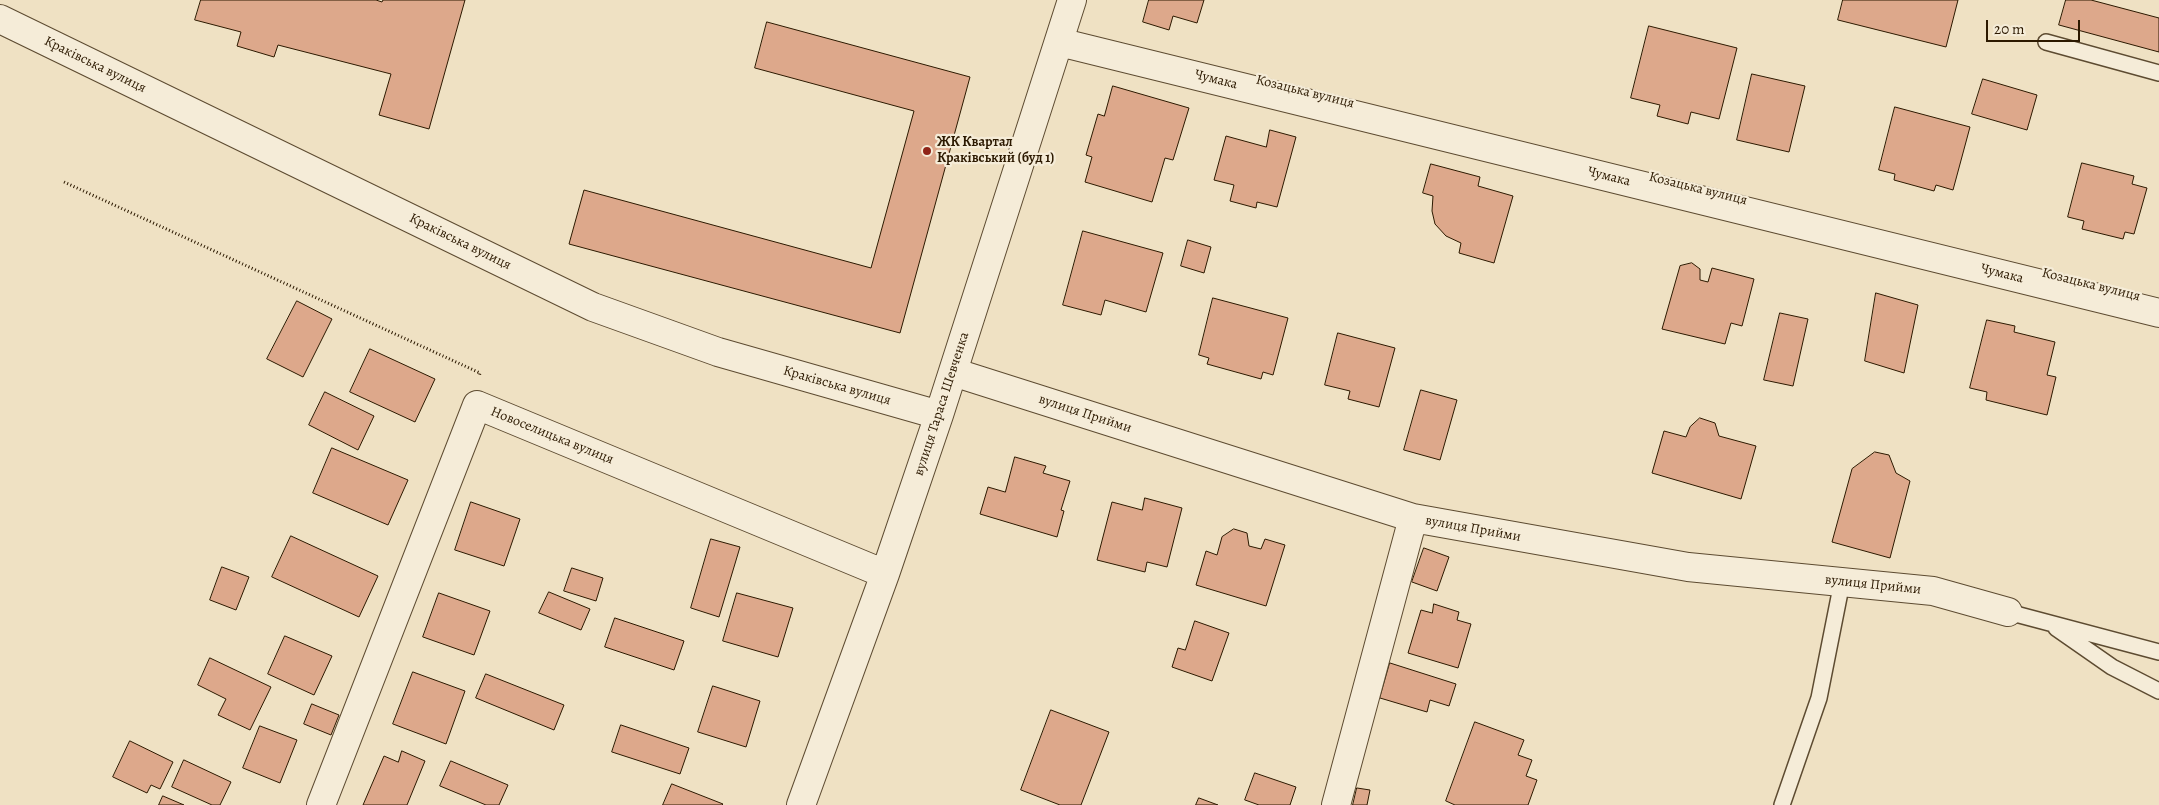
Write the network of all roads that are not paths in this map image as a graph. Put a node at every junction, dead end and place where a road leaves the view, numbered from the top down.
1 (1072, 0) edge
2 (0, 19) edge
3 (1061, 37) junction
4 (2046, 42) dead end
5 (2159, 73) edge
6 (2159, 302) edge
7 (2159, 313) edge
8 (953, 372) junction
9 (939, 415) junction
10 (1413, 518) junction
11 (884, 574) junction
12 (1842, 582) junction
13 (2008, 612) joint
14 (2047, 622) junction
15 (2159, 652) edge
16 (2159, 691) edge
17 (321, 805) edge
18 (801, 805) edge
19 (1336, 805) edge
20 (1782, 805) edge

1 - 3 street, вулиця Тараса Шевченка
2 - 9 street, Краківська вулиця
3 - 6 street, Козацька вулиця
3 - 7 street, Чумака
3 - 8 street, вулиця Тараса Шевченка
4 - 5 lane
8 - 9 street, вулиця Тараса Шевченка
8 - 10 street, вулиця Прийми
9 - 11 street, вулиця Тараса Шевченка
10 - 12 street, вулиця Прийми
10 - 19 street
11 - 17 street, Новоселицька вулиця
11 - 18 street, вулиця Тараса Шевченка
12 - 13 street, вулиця Прийми
12 - 20 lane
13 - 14 lane
14 - 15 lane
14 - 16 lane

